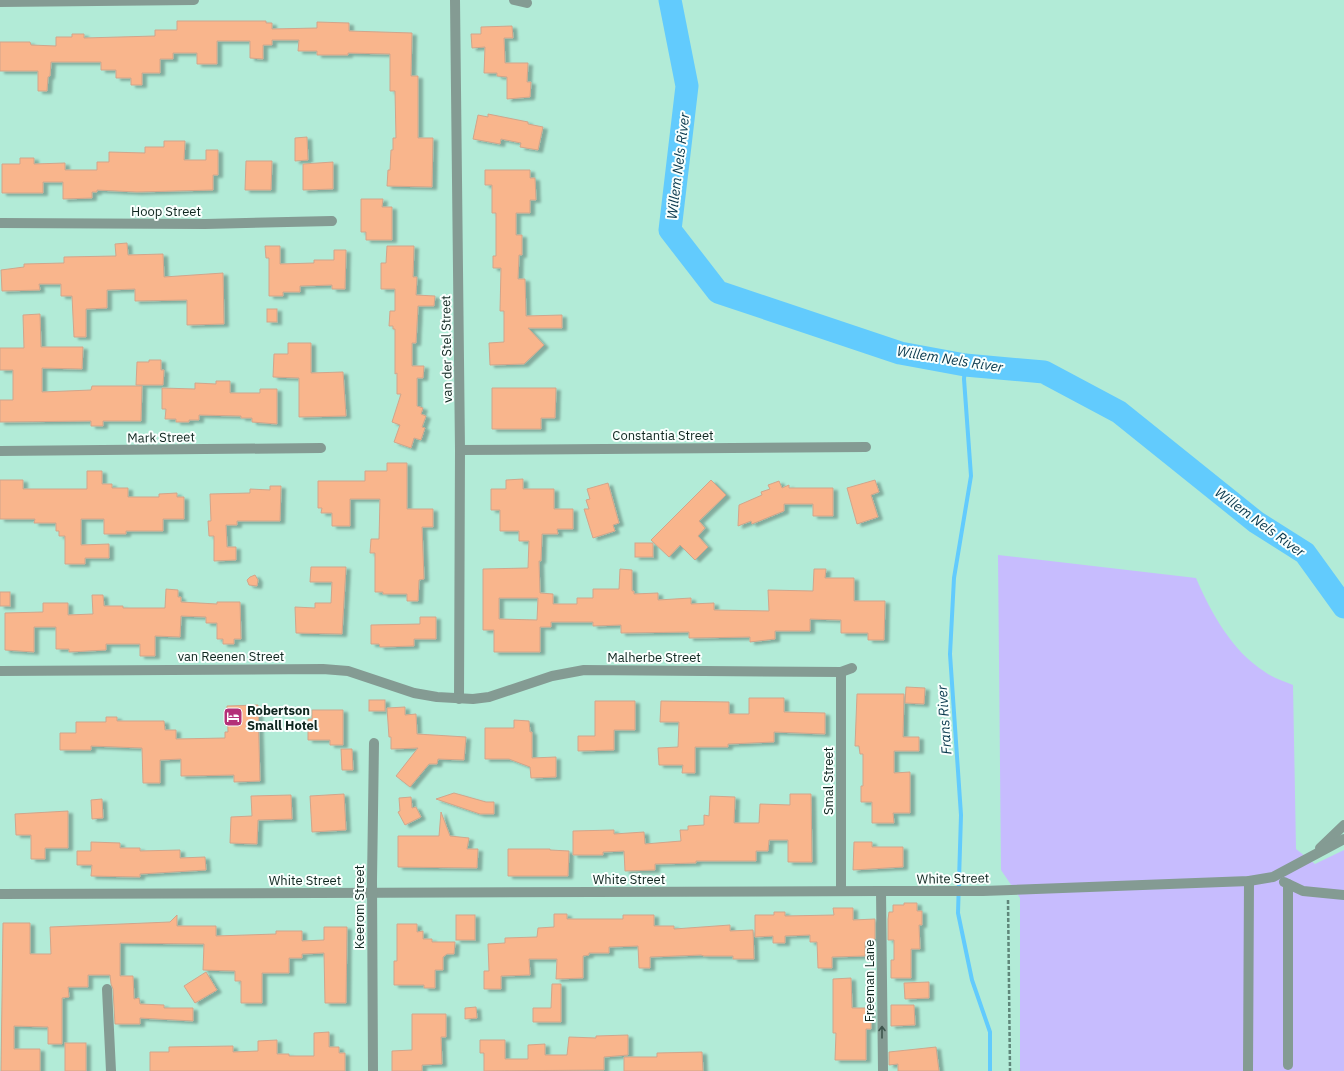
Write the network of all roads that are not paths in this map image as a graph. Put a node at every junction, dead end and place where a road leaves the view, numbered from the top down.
1 (194, 0) edge
2 (455, 0) edge
3 (514, 0) edge
4 (0, 2) edge
5 (527, 3) dead end
6 (332, 220) dead end
7 (0, 223) edge
8 (866, 447) dead end
9 (321, 448) dead end
10 (460, 450) junction
11 (0, 451) edge
12 (852, 668) dead end
13 (0, 671) edge
14 (841, 672) junction
15 (459, 699) junction
16 (374, 743) dead end
17 (1344, 825) edge
18 (1344, 839) edge
19 (1313, 855) junction
20 (1273, 877) junction
21 (1254, 881) junction
22 (1288, 884) junction
23 (882, 890) junction
24 (840, 891) junction
25 (372, 893) junction
26 (0, 894) edge
27 (1344, 896) edge
28 (107, 989) dead end
29 (1288, 1065) dead end
30 (111, 1071) edge
31 (374, 1071) edge
32 (883, 1071) edge
33 (1248, 1071) edge

1 - 4 street
2 - 10 street, van der Stel Street
3 - 5 street
6 - 7 street, Hoop Street
8 - 10 street, Constantia Street
9 - 11 street, Mark Street
10 - 15 street, van der Stel Street
12 - 14 street, Malherbe Street
13 - 15 street, van Reenen Street
14 - 15 street, Malherbe Street
14 - 24 street, Smal Street
16 - 25 street, Keerom Street
17 - 19 street
18 - 19 street
19 - 20 street, White Street
20 - 21 street, White Street
20 - 22 street
21 - 23 street, White Street
21 - 33 street
22 - 27 street
22 - 29 street
23 - 24 street, White Street
32 -> 23 street, Freeman Lane
24 - 25 street, White Street
25 - 26 street, White Street
25 - 31 street, Keerom Street
28 - 30 street

